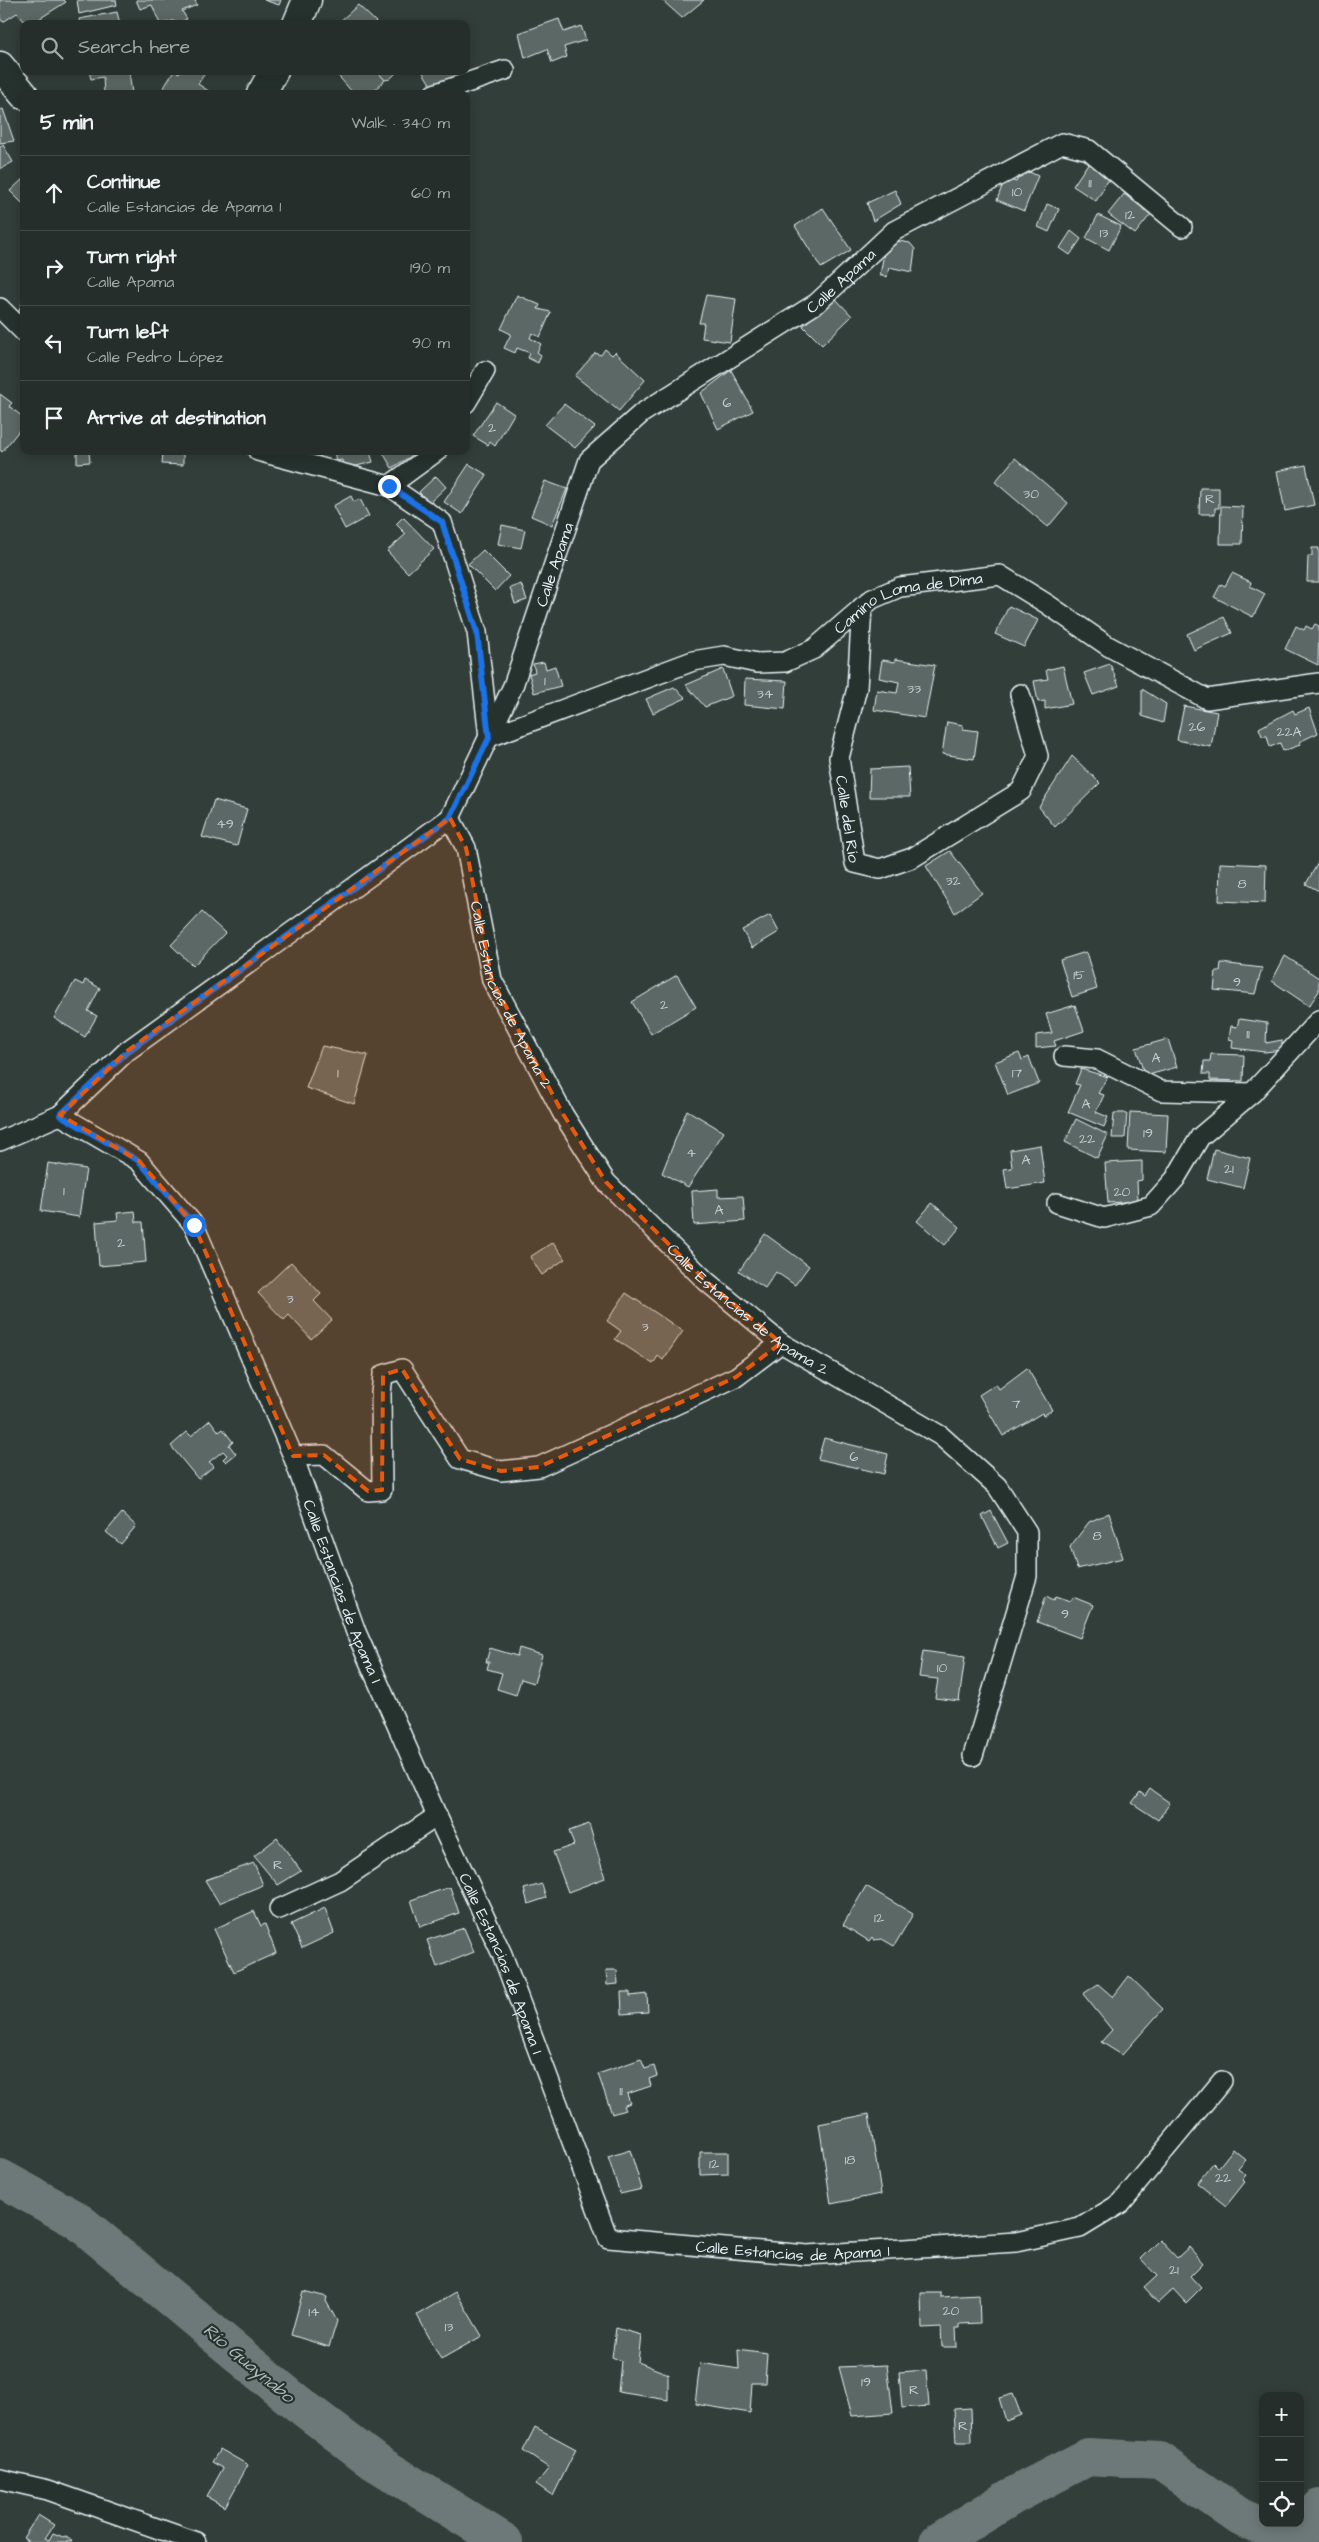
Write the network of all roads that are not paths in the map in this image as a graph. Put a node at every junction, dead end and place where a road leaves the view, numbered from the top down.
1 (307, 0) edge
2 (299, 20) edge
3 (0, 66) edge
4 (505, 70) dead end
5 (272, 75) edge
6 (21, 90) edge
7 (263, 90) edge
8 (446, 90) edge
9 (1182, 227) dead end
10 (0, 308) edge
11 (20, 328) edge
12 (485, 371) dead end
13 (470, 396) edge
14 (273, 455) edge
15 (432, 455) edge
16 (389, 486) junction
17 (862, 607) junction
18 (1319, 683) edge
19 (1020, 694) dead end
20 (489, 738) junction
21 (450, 818) junction
22 (1319, 1020) edge
23 (1064, 1056) dead end
24 (1252, 1093) junction
25 (60, 1115) junction
26 (0, 1140) edge
27 (1058, 1203) dead end
28 (781, 1343) junction
29 (293, 1456) junction
30 (972, 1756) dead end
31 (437, 1816) junction
32 (278, 1909) dead end
33 (1222, 2081) dead end
34 (0, 2479) edge
35 (196, 2542) edge

1 - 2 street
3 - 6 street
4 - 8 street
5 - 7 street
9 - 20 street, Calle Apama
10 - 11 street
12 - 13 street
14 - 16 street
15 - 16 street
16 - 20 street
17 - 18 street, Camino Loma de Dima
17 - 19 street, Calle del Río
17 - 20 street, Camino Loma de Dima
20 - 21 street, Calle Apama
21 - 25 street, Calle Apama
21 - 28 street, Calle Estancias de Apama 2
22 - 24 street
23 - 24 street
24 - 27 street
25 - 26 street, Calle Apama
25 - 29 street, Calle Estancias de Apama 1
28 - 29 street
28 - 30 street, Calle Estancias de Apama 2
29 - 31 street, Calle Estancias de Apama 1
31 - 32 street
31 - 33 street, Calle Estancias de Apama 1
34 - 35 street

